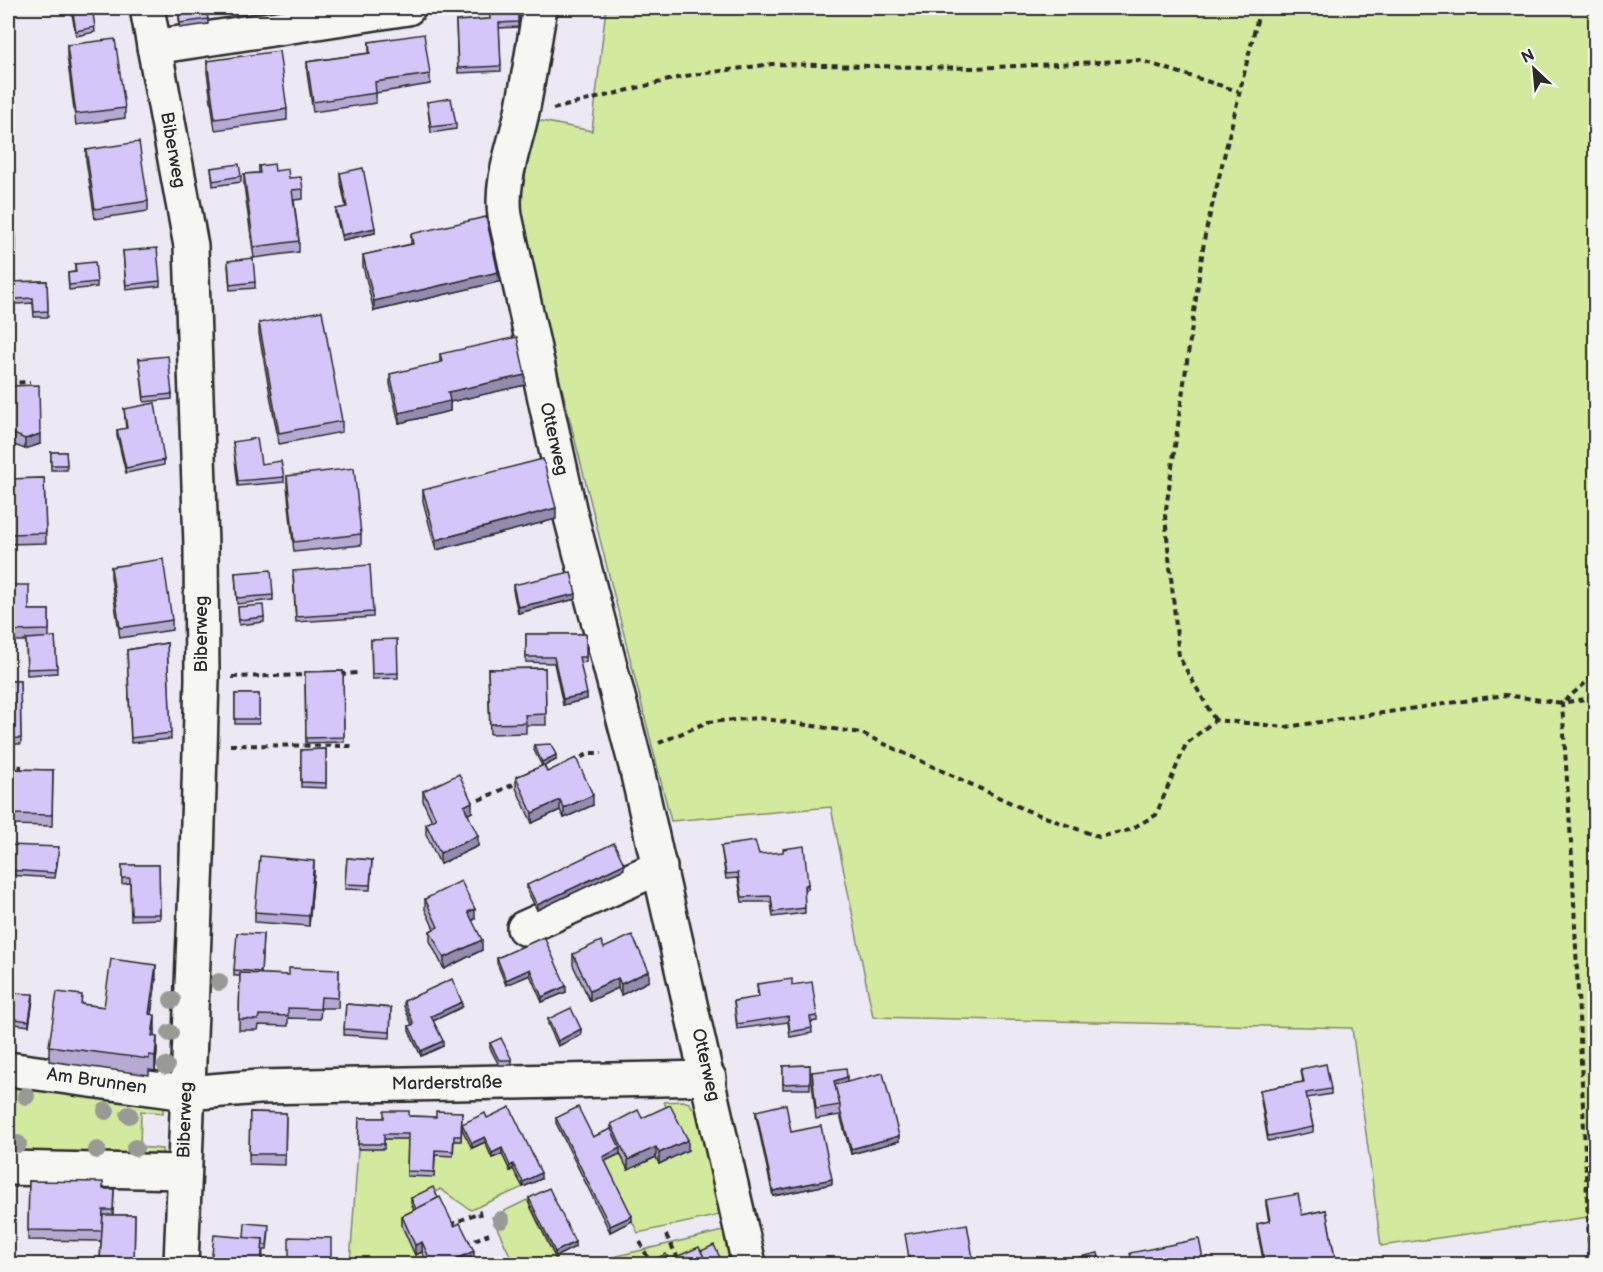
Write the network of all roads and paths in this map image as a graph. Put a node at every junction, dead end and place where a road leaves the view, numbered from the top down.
1 (147, 8) edge
2 (408, 8) edge
3 (540, 8) edge
4 (1260, 8) edge
5 (154, 46) junction
6 (1238, 91) junction
7 (521, 114) junction
8 (30, 381) dead end
9 (8, 382) edge
10 (358, 673) dead end
11 (313, 674) edge
12 (335, 674) edge
13 (1596, 674) edge
14 (202, 678) junction
15 (1596, 697) edge
16 (1562, 703) junction
17 (1215, 720) junction
18 (225, 745) dead end
19 (355, 747) dead end
20 (634, 759) junction
21 (570, 763) edge
22 (8, 766) edge
23 (21, 767) edge
24 (527, 778) edge
25 (479, 800) dead end
26 (660, 867) junction
27 (524, 928) dead end
28 (8, 1069) edge
29 (709, 1078) junction
30 (186, 1093) junction
31 (8, 1168) edge
32 (183, 1172) junction
33 (480, 1216) dead end
34 (449, 1226) edge
35 (489, 1234) dead end
36 (666, 1235) dead end
37 (640, 1242) dead end
38 (465, 1244) edge
39 (181, 1264) edge
40 (651, 1264) edge
41 (681, 1264) edge
42 (749, 1264) edge
43 (1590, 1264) edge

1 - 5 street, Biberweg
2 - 5 street
3 - 7 street, Otterweg
4 - 6 path
5 - 14 street, Biberweg
6 - 7 path
6 - 17 path
7 - 20 street, Otterweg
8 - 9 path
10 - 12 path
11 - 14 path
13 - 16 path
14 - 30 street, Biberweg
15 - 16 path
16 - 17 path
16 - 43 path
17 - 20 path
18 - 19 path
20 - 21 path
20 - 26 street, Otterweg
22 - 23 path
24 - 25 path
26 - 27 street
26 - 29 street, Otterweg
28 - 30 street, Am Brunnen
29 - 30 street, Marderstraße
29 - 42 street, Otterweg
30 - 32 street, Biberweg
31 - 32 street
32 - 39 street, Biberweg
33 - 34 path
35 - 38 path
36 - 41 path
37 - 40 path

